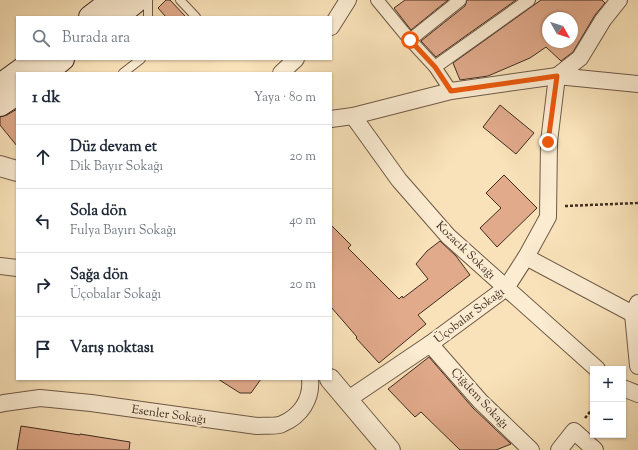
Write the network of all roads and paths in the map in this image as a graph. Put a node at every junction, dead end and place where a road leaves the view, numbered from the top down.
1 (112, 0) edge
2 (138, 0) edge
3 (148, 0) edge
4 (180, 0) edge
5 (348, 0) edge
6 (378, 0) edge
7 (460, 0) edge
8 (529, 0) edge
9 (619, 0) edge
10 (91, 16) edge
11 (118, 16) edge
12 (148, 16) edge
13 (195, 16) edge
14 (332, 25) edge
15 (410, 40) junction
16 (35, 60) edge
17 (63, 60) edge
18 (140, 60) edge
19 (295, 60) edge
20 (435, 67) junction
21 (18, 72) edge
22 (47, 72) edge
23 (124, 72) edge
24 (282, 72) edge
25 (16, 73) edge
26 (557, 76) junction
27 (638, 84) edge
28 (0, 85) edge
29 (451, 91) junction
30 (16, 95) edge
31 (0, 105) edge
32 (353, 116) junction
33 (332, 119) edge
34 (0, 166) edge
35 (16, 171) edge
36 (0, 178) edge
37 (16, 181) edge
38 (638, 203) edge
39 (547, 207) junction
40 (526, 257) junction
41 (0, 266) edge
42 (16, 268) edge
43 (506, 288) junction
44 (636, 308) edge
45 (430, 344) junction
46 (594, 366) edge
47 (638, 366) edge
48 (310, 380) edge
49 (331, 380) edge
50 (626, 389) edge
51 (638, 394) edge
52 (347, 400) junction
53 (0, 404) edge
54 (390, 450) edge
55 (531, 450) edge
56 (559, 450) edge
57 (595, 450) edge

1 - 10 main road
2 - 11 main road
3 - 12 lane
4 - 13 lane
5 - 14 street
6 - 15 street
7 - 15 street
8 - 20 street
9 - 26 street
15 - 20 street
16 - 21 main road
17 - 22 main road
18 - 23 lane
19 - 24 street
20 - 29 street
25 - 28 main road
26 - 27 street
26 - 29 street
26 - 39 street, Üçobalar Sokağı
29 - 32 street
30 - 31 main road
32 - 33 street
32 - 43 street, Kozacık Sokağı
34 - 35 street
36 - 37 street
38 - 39 path
39 - 40 street, Üçobalar Sokağı
40 - 43 street, Üçobalar Sokağı
40 - 44 street
41 - 42 street
43 - 45 street, Üçobalar Sokağı
43 - 46 street, Kozacık Sokağı
44 - 47 street
45 - 52 street, Üçobalar Sokağı
45 - 55 street, Çiğdem Sokağı
48 - 53 street, Esenler Sokağı
49 - 52 street
50 - 51 street
52 - 54 street
56 - 57 street

